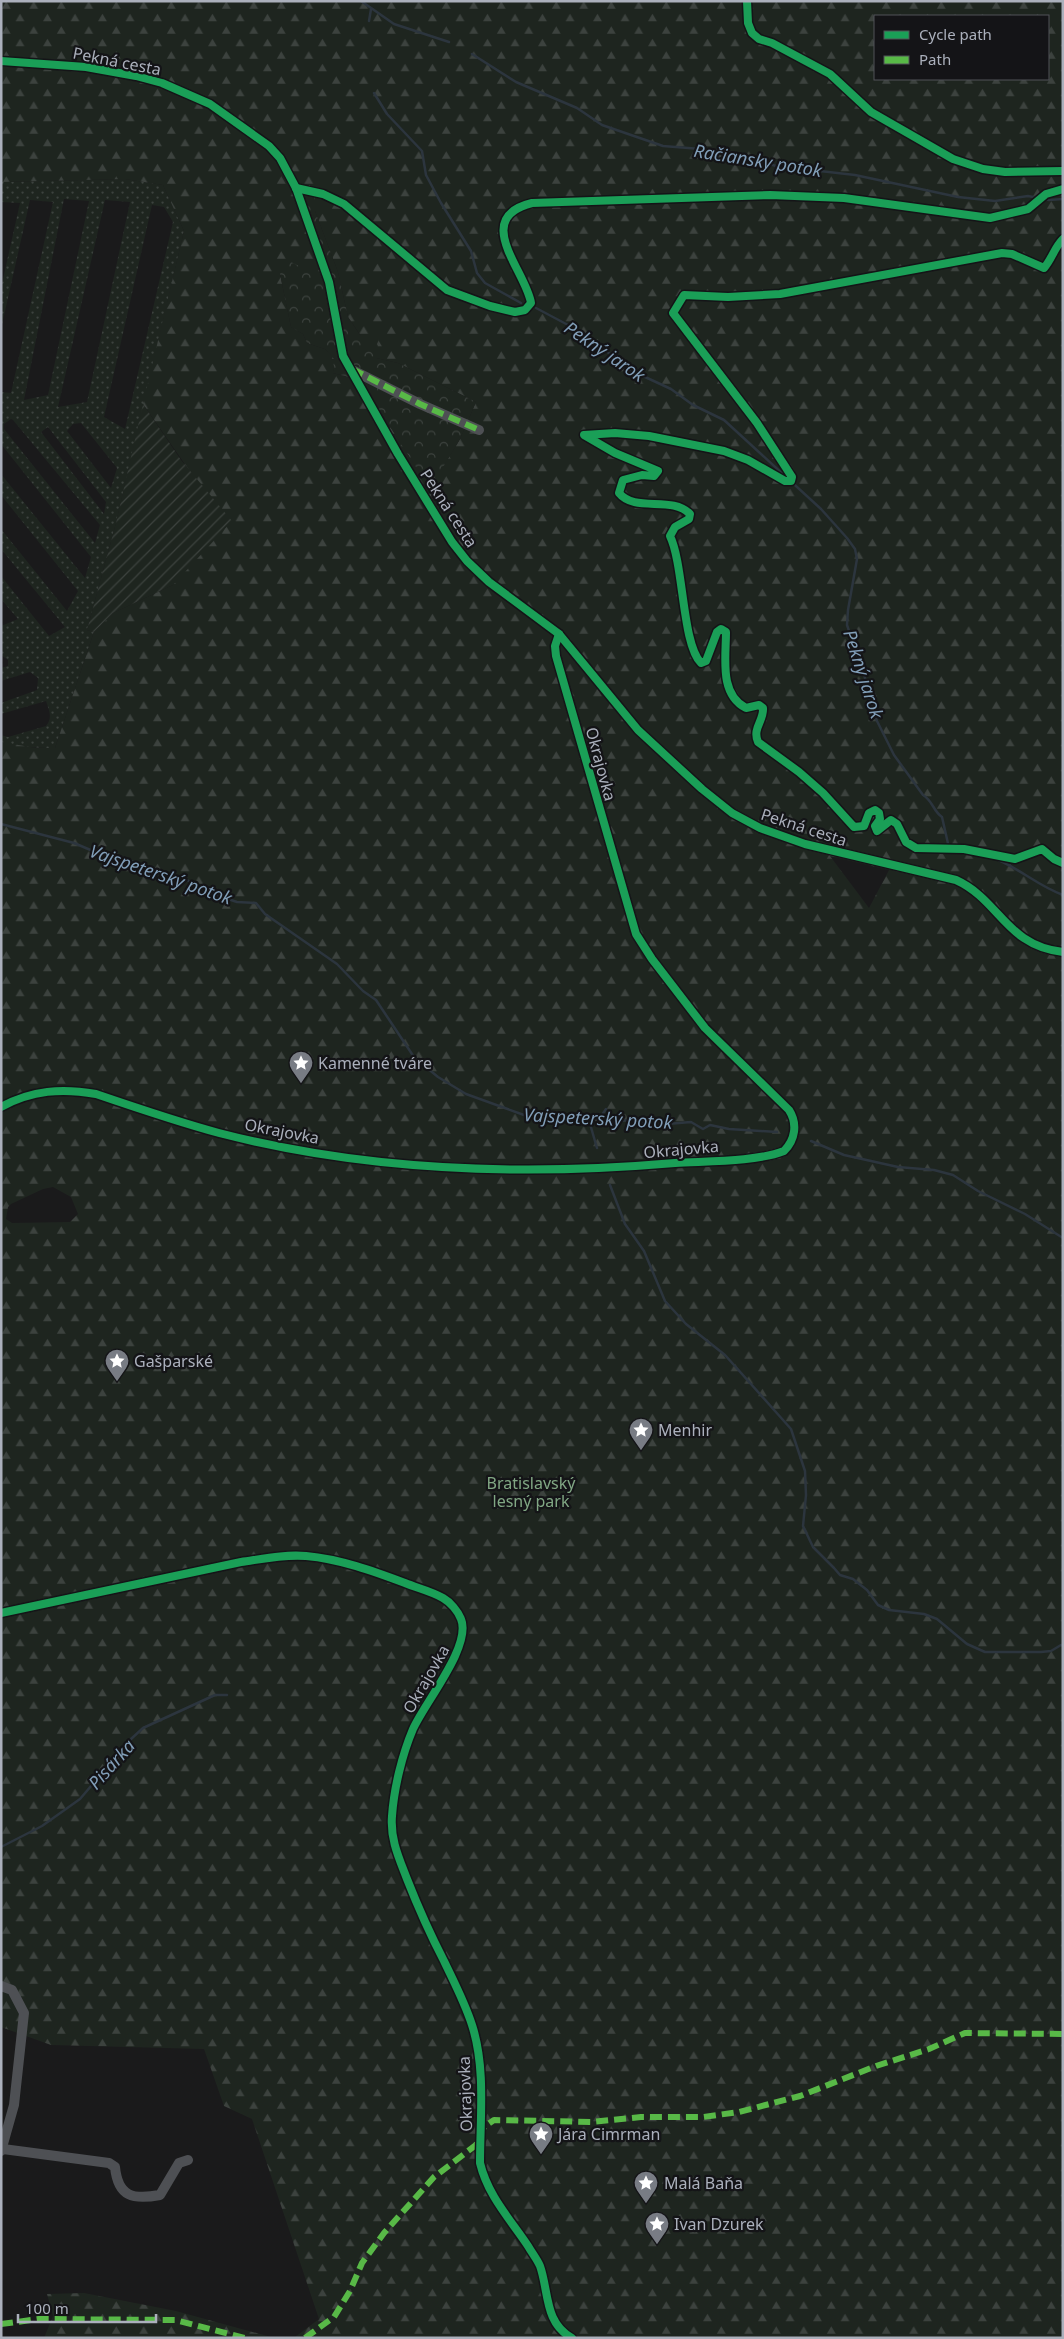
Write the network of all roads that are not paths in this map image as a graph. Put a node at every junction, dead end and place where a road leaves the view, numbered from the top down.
1 (1, 61) edge
2 (350, 368) junction
3 (479, 430) dead end
4 (559, 634) junction
5 (1063, 952) edge
6 (1, 1107) edge
7 (1, 1613) edge
8 (1, 1986) edge
9 (2, 2150) edge
10 (188, 2160) dead end
11 (572, 2338) edge

1 - 2 street, Pekná cesta
2 - 3 street
2 - 4 street, Pekná cesta
4 - 5 street, Pekná cesta
4 - 6 street, Okrajovka
7 - 11 street, Okrajovka
8 - 9 street
9 - 10 street

